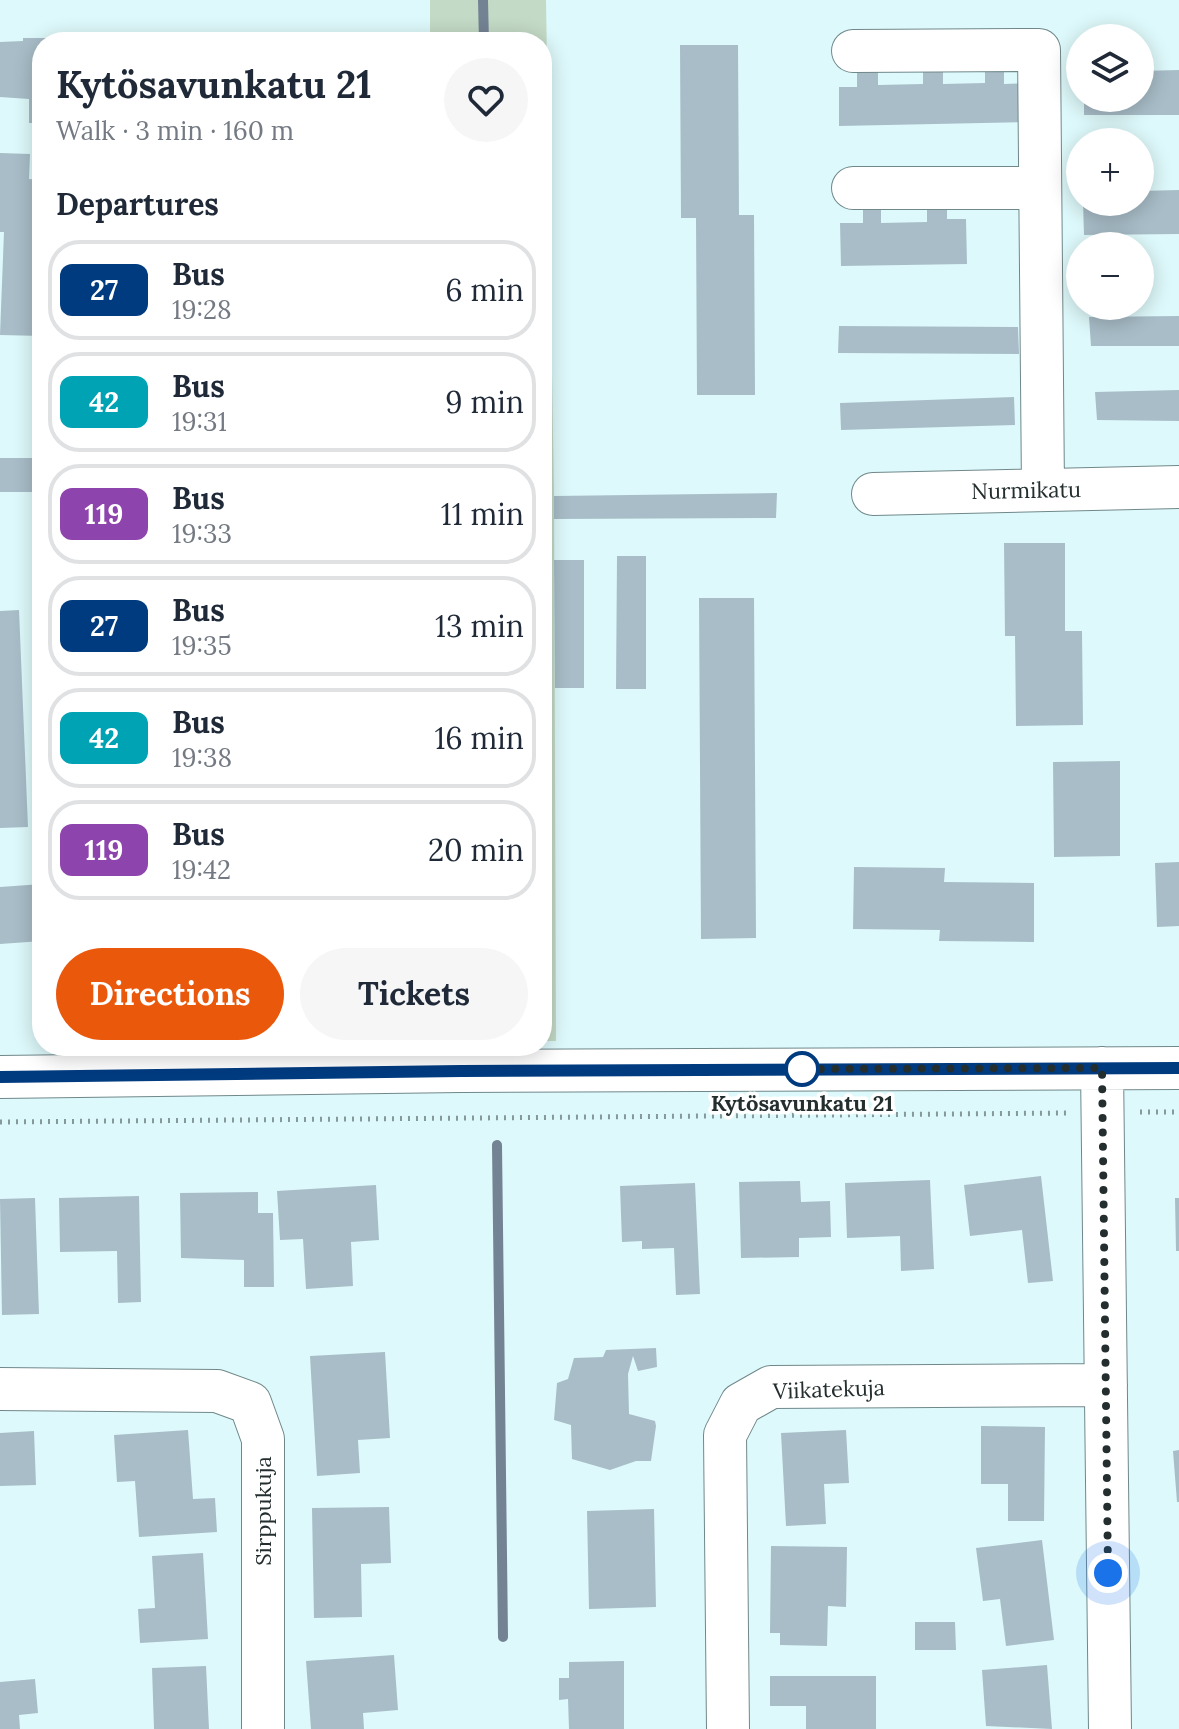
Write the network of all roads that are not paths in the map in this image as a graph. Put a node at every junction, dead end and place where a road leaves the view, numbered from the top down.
1 (853, 51) dead end
2 (853, 188) dead end
3 (1040, 188) junction
4 (1179, 487) edge
5 (1043, 490) junction
6 (873, 494) dead end
7 (1102, 1068) junction
8 (1179, 1068) edge
9 (0, 1077) edge
10 (1106, 1385) junction
11 (0, 1389) edge
12 (263, 1729) edge
13 (728, 1729) edge
14 (1110, 1729) edge

1 - 3 street
2 - 3 street
3 - 5 street
4 - 5 street, Nurmikatu
5 - 6 street, Nurmikatu
7 - 8 street
7 - 9 street
7 - 10 street
10 - 13 street, Viikatekuja
10 - 14 street
11 - 12 street, Sirppukuja

